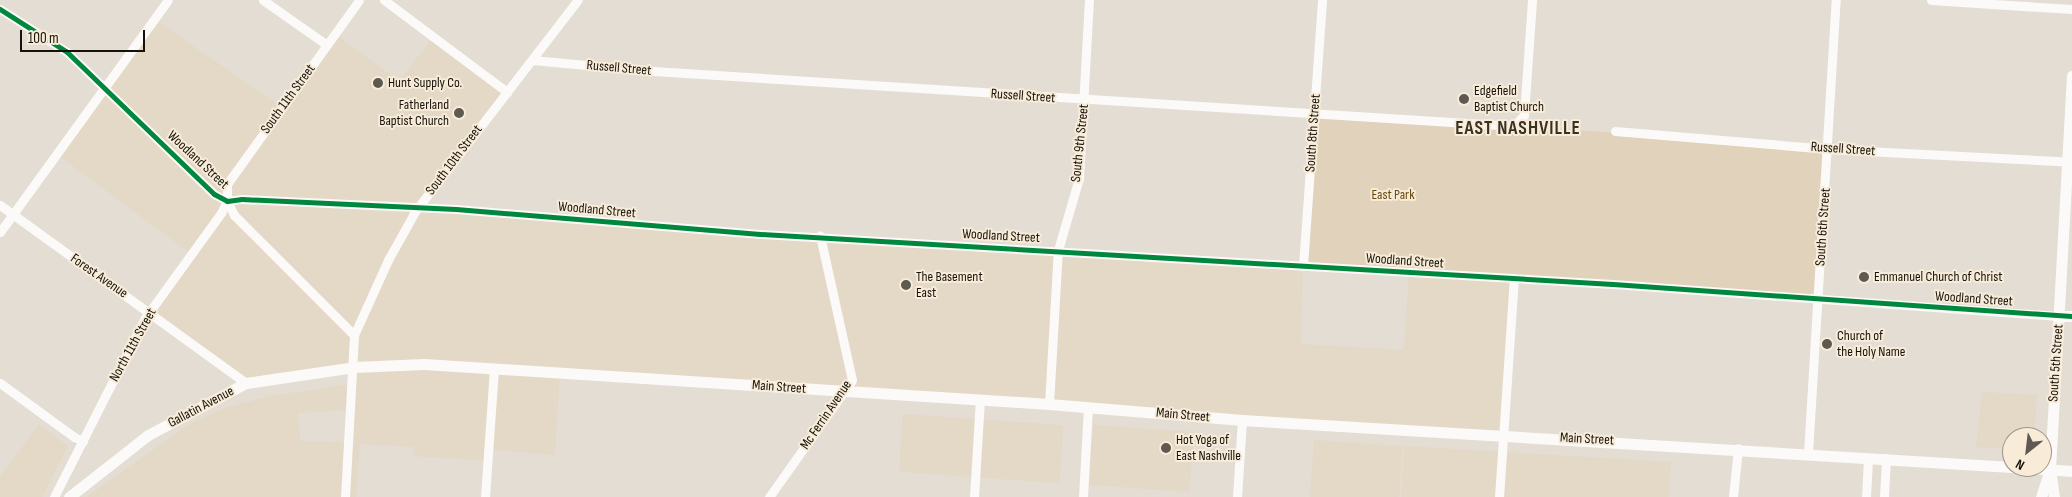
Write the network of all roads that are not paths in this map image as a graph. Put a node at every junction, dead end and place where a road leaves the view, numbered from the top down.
1 (168, 0) edge
2 (263, 0) edge
3 (359, 0) edge
4 (384, 0) edge
5 (578, 0) edge
6 (1089, 0) edge
7 (1322, 0) edge
8 (1532, 0) edge
9 (1836, 0) edge
10 (1931, 0) edge
11 (0, 9) edge
12 (2072, 9) edge
13 (327, 46) junction
14 (532, 60) junction
15 (2072, 76) edge
16 (106, 87) junction
17 (507, 92) junction
18 (1085, 100) junction
19 (1316, 112) junction
20 (1615, 131) dead end
21 (1828, 149) junction
22 (2069, 162) edge
23 (226, 201) junction
24 (0, 204) edge
25 (416, 210) junction
26 (13, 214) junction
27 (0, 232) edge
28 (820, 236) junction
29 (1058, 250) junction
30 (1303, 266) junction
31 (1514, 279) junction
32 (1817, 300) junction
33 (150, 312) junction
34 (2059, 316) junction
35 (2072, 316) edge
36 (354, 335) junction
37 (354, 367) junction
38 (494, 368) junction
39 (0, 383) edge
40 (246, 383) junction
41 (843, 392) junction
42 (980, 400) junction
43 (1049, 404) junction
44 (1088, 407) junction
45 (1242, 420) junction
46 (1504, 435) junction
47 (2052, 436) edge
48 (84, 441) junction
49 (1738, 448) junction
50 (1808, 453) junction
51 (1868, 458) junction
52 (1886, 458) junction
53 (2002, 466) edge
54 (2052, 470) edge
55 (2072, 471) edge
56 (2048, 477) edge
57 (2051, 477) edge
58 (54, 497) edge
59 (69, 497) edge
60 (345, 497) edge
61 (485, 497) edge
62 (769, 497) edge
63 (974, 497) edge
64 (1083, 497) edge
65 (1237, 497) edge
66 (1499, 497) edge
67 (1734, 497) edge
68 (1866, 497) edge
69 (1884, 497) edge
70 (2041, 497) edge
71 (2054, 497) edge

1 - 16 street
2 - 13 street
3 - 13 street, South 11th Street
4 - 17 street
5 - 14 street, South 10th Street
6 - 18 street, South 9th Street
7 - 19 street, South 8th Street
8 - 19 street, Russell Street
9 - 21 street, South 6th Street
10 - 12 street
11 - 16 street, Woodland Street
13 - 23 street, South 11th Street
14 - 17 street, South 10th Street
14 - 18 street, Russell Street
15 - 22 main road, South 5th Street
16 - 23 street, Woodland Street
16 - 26 street
17 - 25 street, South 10th Street
18 - 19 street, Russell Street
18 - 29 street, South 9th Street
19 - 30 street, South 8th Street
20 - 21 street, Russell Street
21 - 22 street, Russell Street
21 - 32 street, South 6th Street
22 - 34 main road, South 5th Street
23 - 25 street, Woodland Street
23 - 33 street, North 11th Street
23 - 36 street
24 - 26 street, Forest Avenue
25 - 28 street, Woodland Street
25 - 36 street, South 10th Street
26 - 27 street
26 - 33 street, Forest Avenue
28 - 29 street, Woodland Street
28 - 41 street, Mc Ferrin Avenue
29 - 30 street, Woodland Street
29 - 43 street, South 9th Street
30 - 31 street, Woodland Street
31 - 32 street, Woodland Street
31 - 46 street
32 - 34 street, Woodland Street
32 - 50 street, South 6th Street
33 - 40 street, Forest Avenue
33 - 48 street, North 11th Street
34 - 35 main road, Woodland Street
34 - 47 main road, South 5th Street
36 - 37 street
37 - 38 main road, Main Street
37 - 40 main road, Gallatin Avenue
37 - 60 street
38 - 41 main road, Main Street
38 - 61 street
39 - 48 street
40 - 59 main road, Gallatin Avenue
41 - 42 main road, Main Street
41 - 62 street, Mc Ferrin Avenue
42 - 43 main road, Main Street
42 - 63 street
43 - 44 main road, Main Street
44 - 45 main road, Main Street
44 - 64 street
45 - 46 main road, Main Street
45 - 65 street
46 - 49 main road, Main Street
46 - 66 street
48 - 58 street, North 11th Street
49 - 50 main road, Main Street
49 - 67 street
50 - 51 main road, Main Street
51 - 52 main road, Main Street
51 - 68 street
52 - 53 main road, Main Street
52 - 69 street
54 - 55 main road
56 - 70 main road
57 - 71 main road

